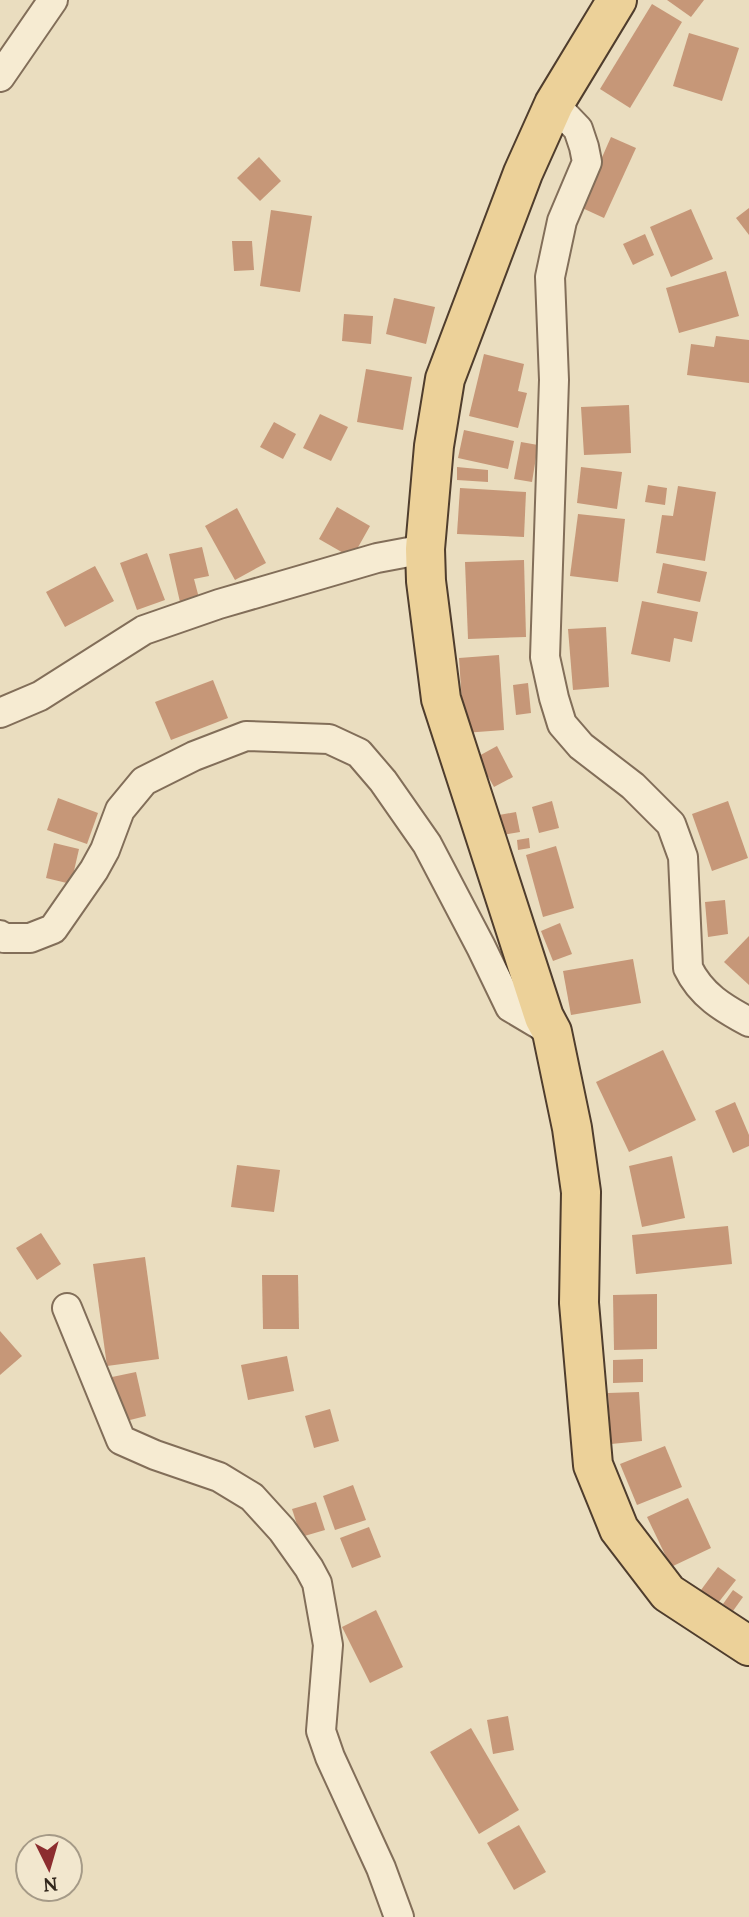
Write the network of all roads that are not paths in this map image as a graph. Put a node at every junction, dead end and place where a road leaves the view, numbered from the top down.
1 (53, 0) edge
2 (617, 0) edge
3 (0, 77) edge
4 (554, 104) junction
5 (425, 549) junction
6 (0, 713) edge
7 (0, 935) edge
8 (749, 1022) edge
9 (552, 1032) junction
10 (67, 1308) dead end
11 (749, 1646) edge
12 (399, 1917) edge

1 - 3 street
2 - 4 main road
4 - 5 main road
4 - 8 street
5 - 6 street
5 - 9 main road
7 - 9 street
9 - 11 main road
10 - 12 street

